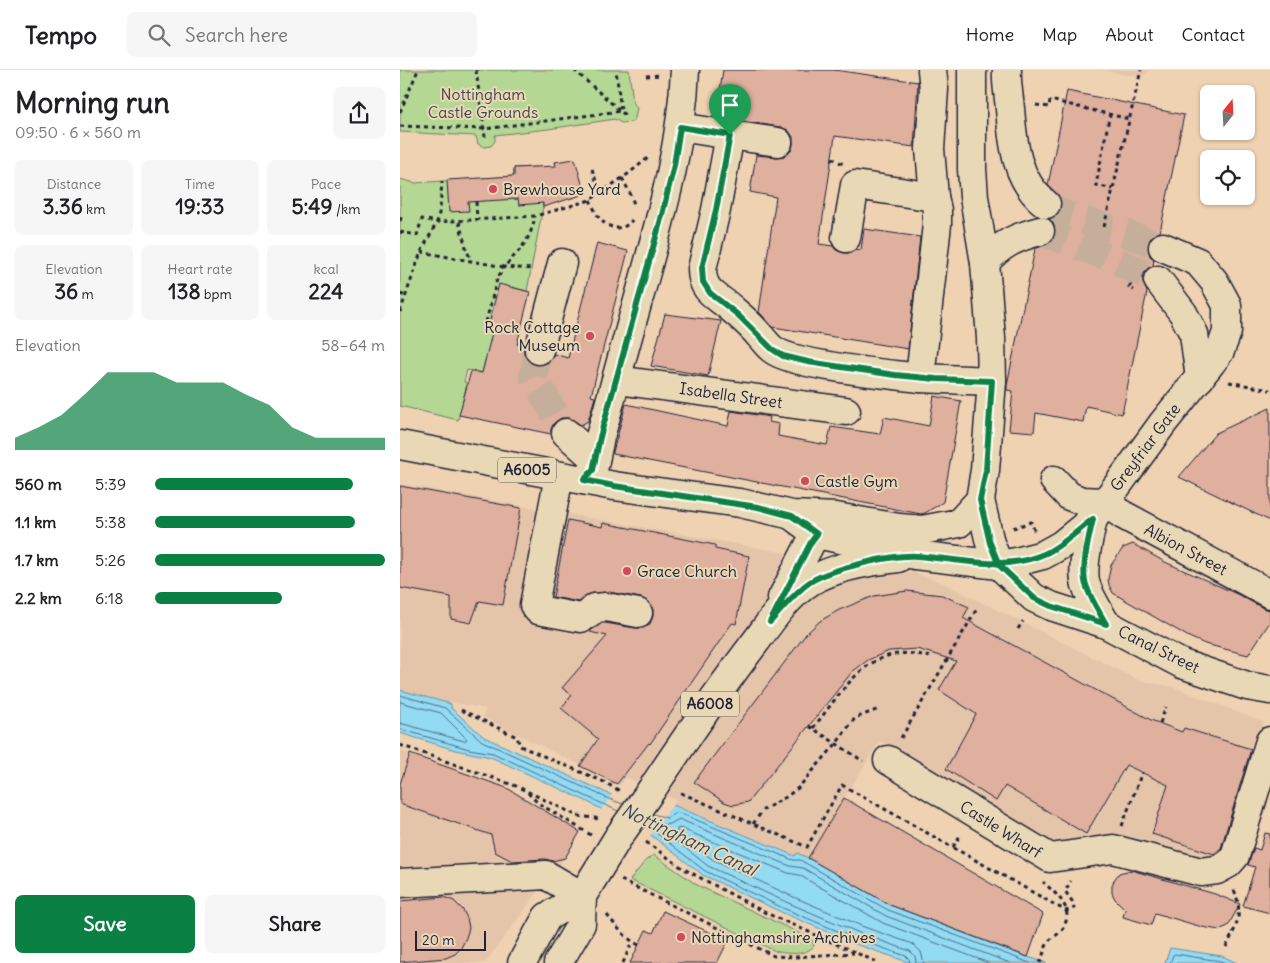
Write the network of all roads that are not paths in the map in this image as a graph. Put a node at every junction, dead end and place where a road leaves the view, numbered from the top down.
1 (685, 70) edge
2 (932, 70) edge
3 (972, 70) edge
4 (1007, 70) edge
5 (680, 127) junction
6 (730, 135) junction
7 (778, 142) dead end
8 (934, 197) junction
9 (1046, 204) tunnel mouth
10 (1040, 231) tunnel mouth
11 (846, 238) dead end
12 (1163, 247) tunnel mouth
13 (985, 263) junction
14 (562, 264) dead end
15 (1158, 280) tunnel mouth
16 (539, 350) tunnel mouth
17 (920, 378) junction
18 (1200, 378) junction
19 (617, 380) junction
20 (992, 381) junction
21 (846, 411) dead end
22 (566, 433) tunnel mouth
23 (400, 445) edge
24 (586, 473) junction
25 (1054, 480) dead end
26 (980, 500) junction
27 (1099, 510) junction
28 (827, 526) junction
29 (915, 555) junction
30 (999, 565) junction
31 (1270, 594) edge
32 (638, 613) dead end
33 (770, 622) junction
34 (1106, 624) junction
35 (1270, 690) edge
36 (1270, 741) edge
37 (888, 760) road end
38 (400, 883) edge
39 (592, 902) junction
40 (522, 963) edge
41 (558, 963) edge

1 - 5 main road
2 - 8 main road
3 - 13 main road
4 - 9 main road
5 - 6 main road
5 - 19 main road
6 - 7 main road
6 - 17 main road
8 - 11 main road
8 - 17 main road
10 - 13 main road
12 - 18 main road, Greyfriar Gate
13 - 20 main road
14 - 16 main road
15 - 18 main road
17 - 20 main road
18 - 27 main road, Greyfriar Gate
19 - 21 main road, Isabella Street
19 - 24 main road
20 - 26 main road
22 - 24 main road
23 - 24 main road, A6005
24 - 28 main road, A6005
24 - 32 main road
25 - 27 main road
26 - 28 main road
26 - 30 main road
27 - 30 main road, Greyfriar Gate
27 - 31 main road, Albion Street
27 - 34 main road, Canal Street
28 - 29 main road
28 - 33 main road, A6008
29 - 30 main road, Greyfriar Gate
29 - 33 main road, A6008
30 - 34 main road, Canal Street
33 - 39 main road, A6008, bridge
34 - 35 main road, Canal Street
36 - 37 main road, Castle Wharf
38 - 39 main road
39 - 40 main road, A6008
39 - 41 main road, A6008

